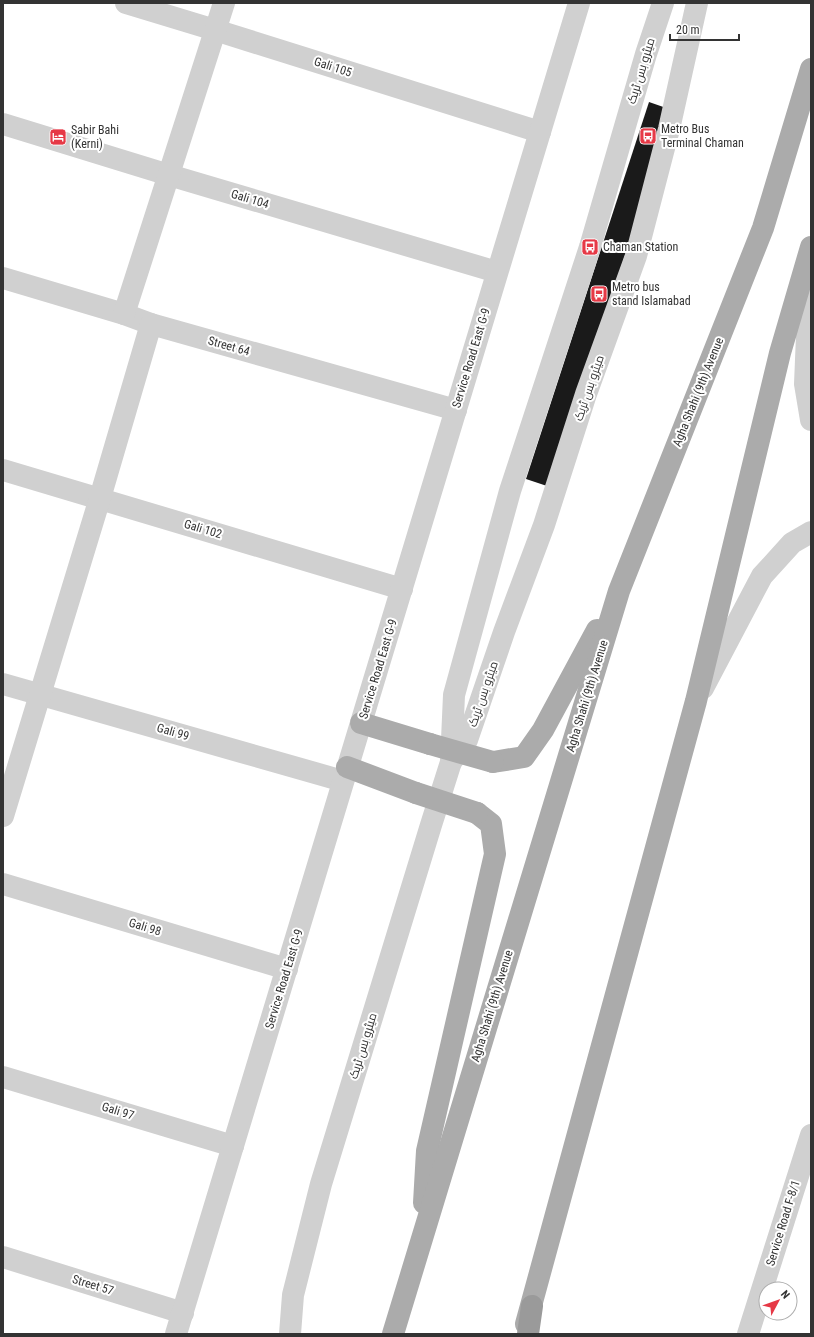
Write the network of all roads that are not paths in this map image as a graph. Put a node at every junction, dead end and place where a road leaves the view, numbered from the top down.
1 (126, 3) edge
2 (224, 3) edge
3 (579, 3) edge
4 (663, 3) edge
5 (698, 3) edge
6 (215, 30) junction
7 (811, 69) edge
8 (3, 124) edge
9 (540, 132) junction
10 (169, 175) junction
11 (811, 247) edge
12 (497, 272) junction
13 (3, 278) edge
14 (124, 314) junction
15 (151, 324) junction
16 (456, 410) junction
17 (811, 420) edge
18 (3, 470) edge
19 (100, 498) junction
20 (811, 532) edge
21 (402, 589) junction
22 (619, 590) junction
23 (3, 684) edge
24 (41, 694) junction
25 (696, 701) junction
26 (361, 722) junction
27 (451, 762) junction
28 (345, 774) junction
29 (6, 793) edge
30 (3, 816) edge
31 (3, 884) edge
32 (287, 969) junction
33 (3, 1077) edge
34 (811, 1135) edge
35 (233, 1146) junction
36 (422, 1238) junction
37 (3, 1257) edge
38 (532, 1306) junction
39 (183, 1313) junction
40 (176, 1334) edge
41 (290, 1334) edge
42 (393, 1334) edge
43 (523, 1334) edge
44 (528, 1334) edge
45 (748, 1334) edge

1 - 6 street, Gali 105
2 - 6 street
3 - 9 street, Service Road East G-9
4 - 27 street, میٹرو بس ٹریک
5 - 27 street, میٹرو بس ٹریک
6 - 9 street, Gali 105
6 - 10 street
7 - 22 main road, Agha Shahi (9th) Avenue
8 - 10 street, Gali 104
9 - 12 street, Service Road East G-9
10 - 12 street, Gali 104
10 - 14 street
11 - 17 street
11 - 25 main road
12 - 16 street, Service Road East G-9
13 - 14 street, Street 64
14 - 15 street, Street 64
15 - 16 street, Street 64
15 - 19 street
16 - 21 street, Service Road East G-9
18 - 19 street, Gali 102
19 - 21 street, Gali 102
19 - 24 street
20 - 25 street
21 - 26 street, Service Road East G-9
22 - 26 main road, bridge
22 - 36 main road, Agha Shahi (9th) Avenue
23 - 24 street, Gali 99
24 - 28 street, Gali 99
24 - 29 street
25 - 38 main road
26 - 28 street, Service Road East G-9
27 - 41 street, میٹرو بس ٹریک
28 - 32 street, Service Road East G-9
28 - 36 main road, bridge
29 - 30 street
31 - 32 street, Gali 98
32 - 35 street, Service Road East G-9
33 - 35 street, Gali 97
34 - 45 street, Service Road F-8/1
35 - 39 street, Service Road East G-9
36 - 42 main road, Agha Shahi (9th) Avenue
37 - 39 street, Street 57
38 - 43 main road
38 - 44 highway
39 - 40 street, Service Road East G-9

